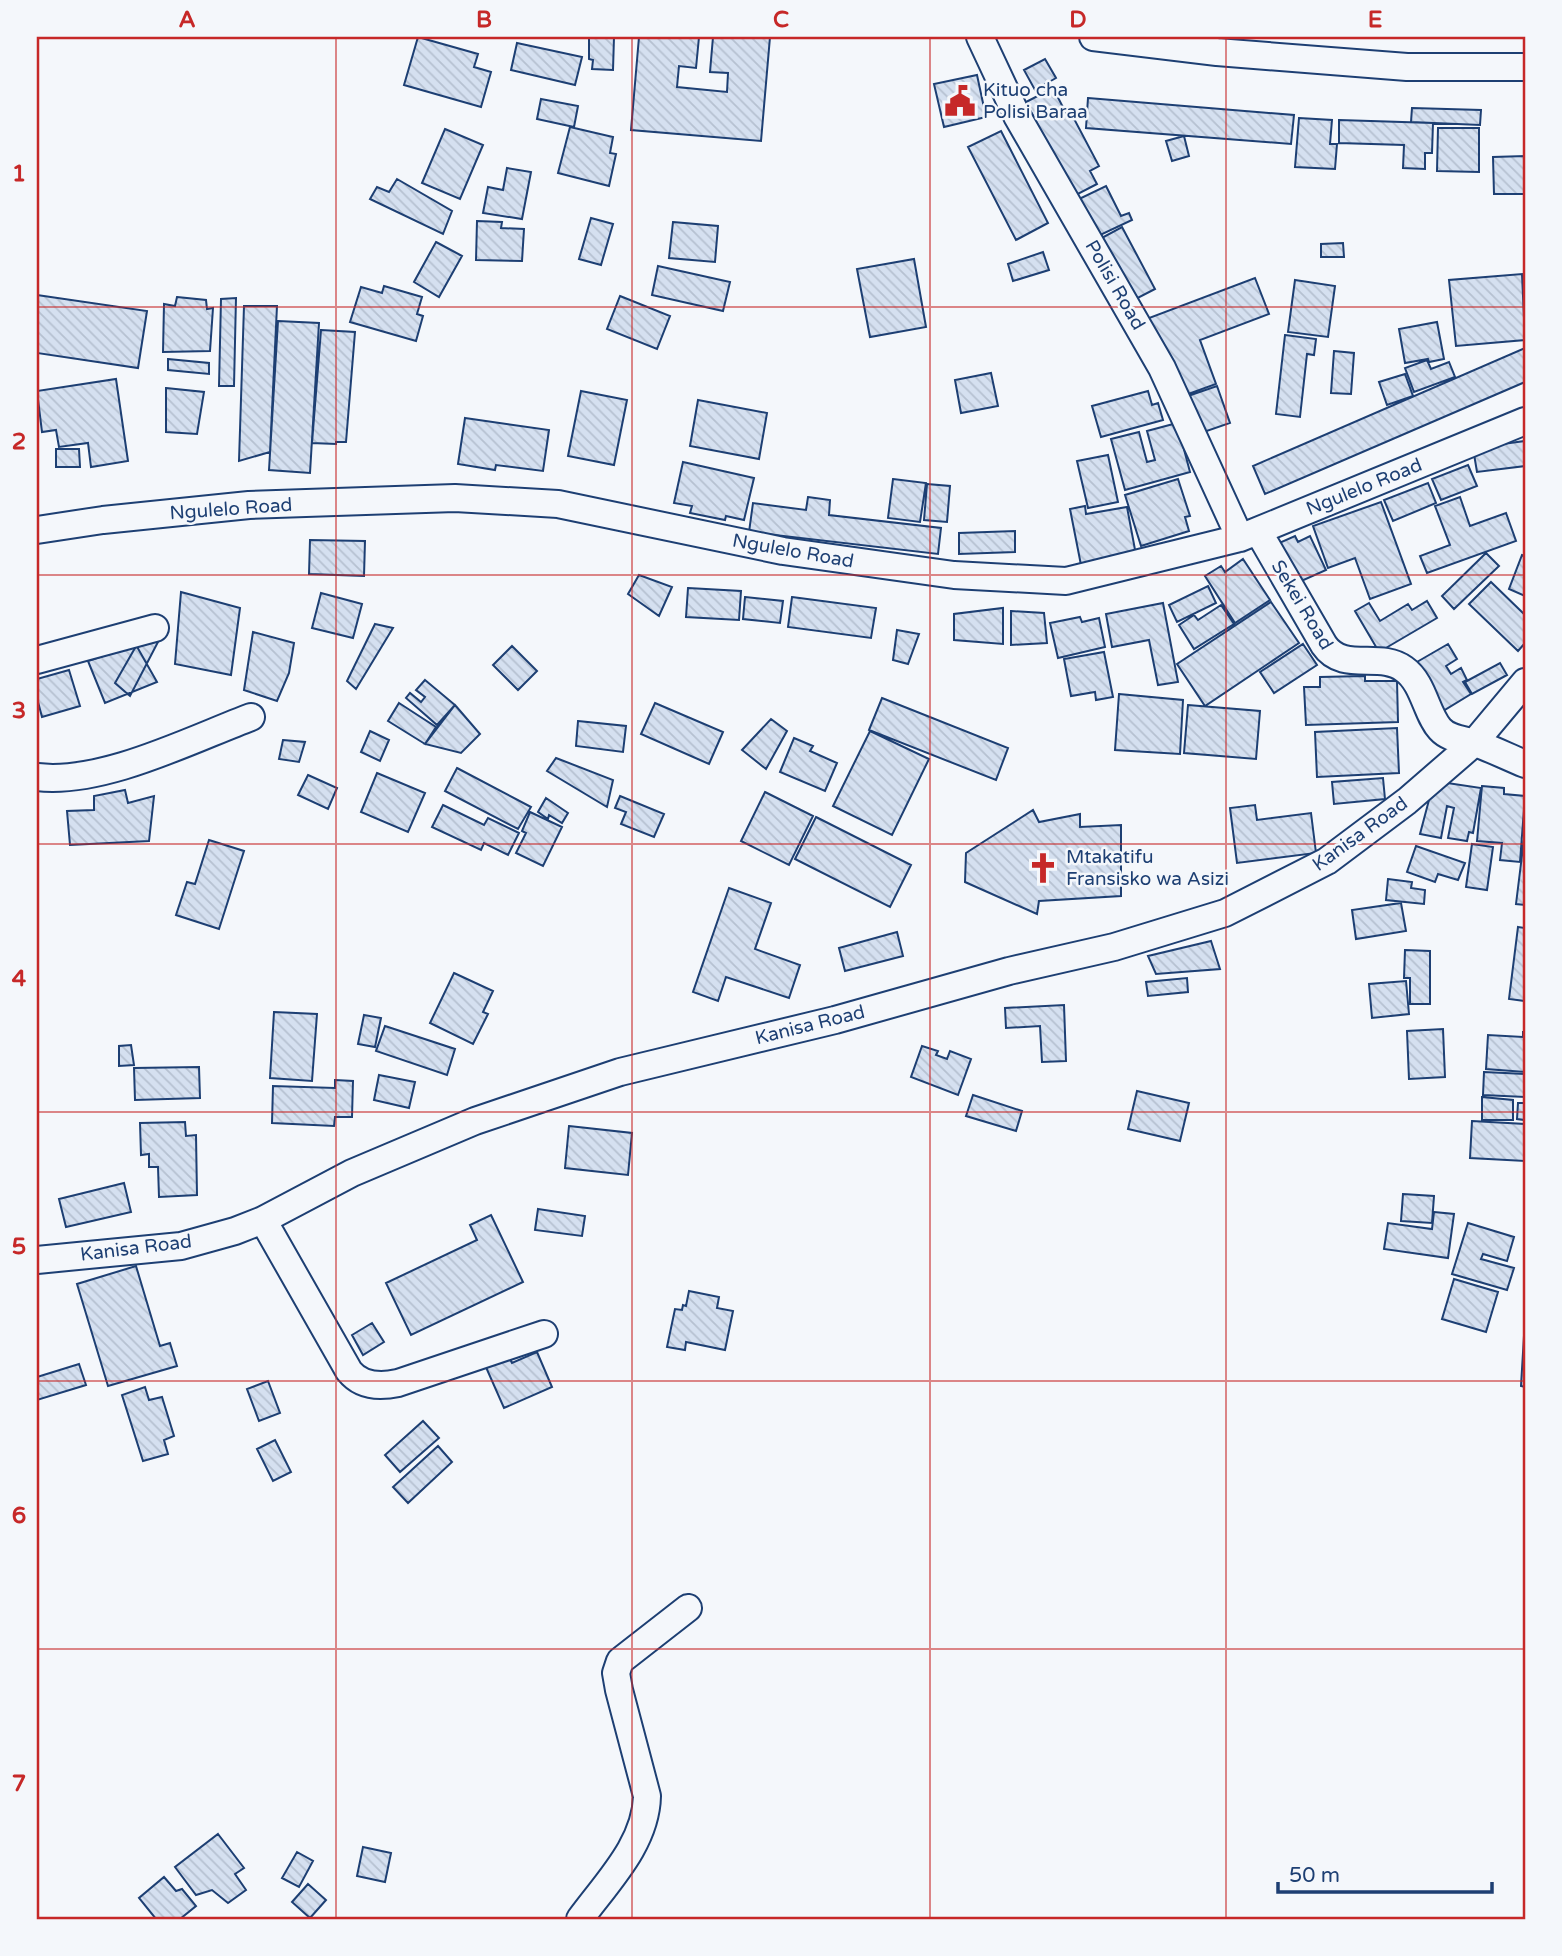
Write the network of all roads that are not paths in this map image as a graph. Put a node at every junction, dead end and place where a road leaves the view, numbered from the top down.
1 (980, 37) edge
2 (1093, 37) edge
3 (1525, 67) edge
4 (1525, 421) edge
5 (37, 530) edge
6 (1249, 535) junction
7 (155, 628) dead end
8 (37, 660) edge
9 (1525, 682) edge
10 (251, 717) dead end
11 (1474, 743) junction
12 (1525, 764) edge
13 (37, 777) edge
14 (263, 1220) junction
15 (37, 1260) edge
16 (544, 1334) dead end
17 (688, 1608) dead end
18 (580, 1919) edge

1 - 6 street, Polisi Road
2 - 3 street
4 - 6 street, Ngulelo Road
5 - 6 street, Ngulelo Road
6 - 11 street, Sekei Road
7 - 8 street
9 - 11 street, Kanisa Road
10 - 13 street
11 - 12 street, Sekei Road
11 - 14 street, Kanisa Road
14 - 15 street, Kanisa Road
14 - 16 street
17 - 18 street

